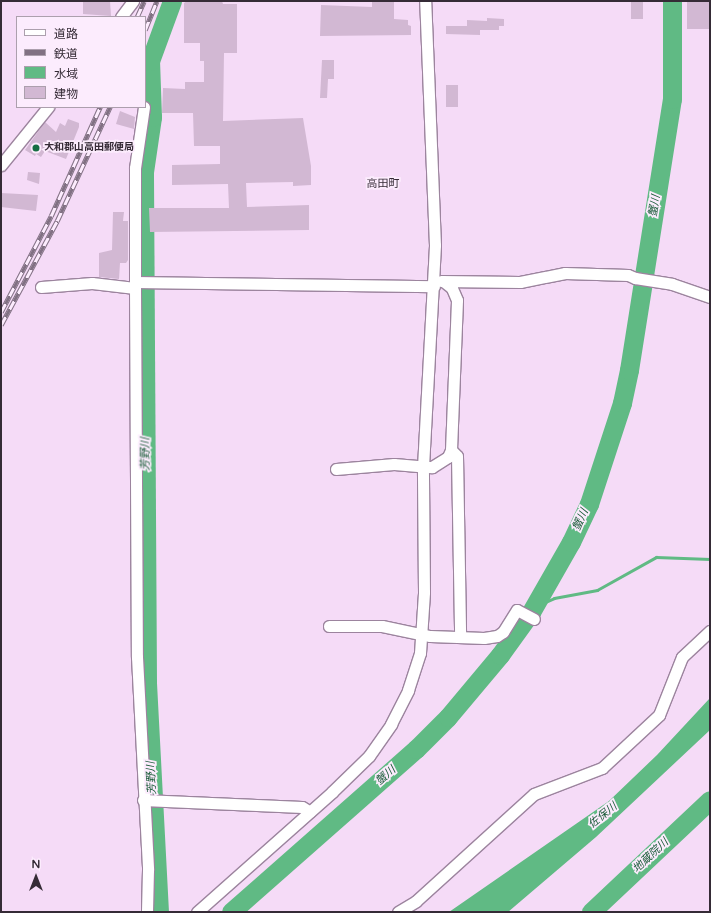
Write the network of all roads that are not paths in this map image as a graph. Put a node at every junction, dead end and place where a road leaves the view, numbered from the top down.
1 (133, 1) edge
2 (425, 1) edge
3 (122, 16) edge
4 (47, 108) edge
5 (144, 108) edge
6 (1, 165) edge
7 (437, 282) junction
8 (135, 285) junction
9 (41, 287) dead end
10 (710, 297) edge
11 (451, 450) junction
12 (423, 467) junction
13 (336, 469) dead end
14 (534, 619) dead end
15 (329, 626) dead end
16 (710, 631) edge
17 (422, 635) junction
18 (460, 636) junction
19 (143, 800) junction
20 (310, 812) junction
21 (147, 912) edge
22 (197, 912) edge
23 (398, 912) edge

1 - 3 street
2 - 7 street
4 - 6 street
5 - 8 street
7 - 8 street
7 - 10 street
7 - 11 street
7 - 12 street
8 - 9 street
8 - 19 street
11 - 12 street
11 - 18 street
12 - 13 street
12 - 17 street
14 - 18 street
15 - 17 street
16 - 23 street
17 - 18 street
17 - 20 street
19 - 20 street
19 - 21 street
20 - 22 street

